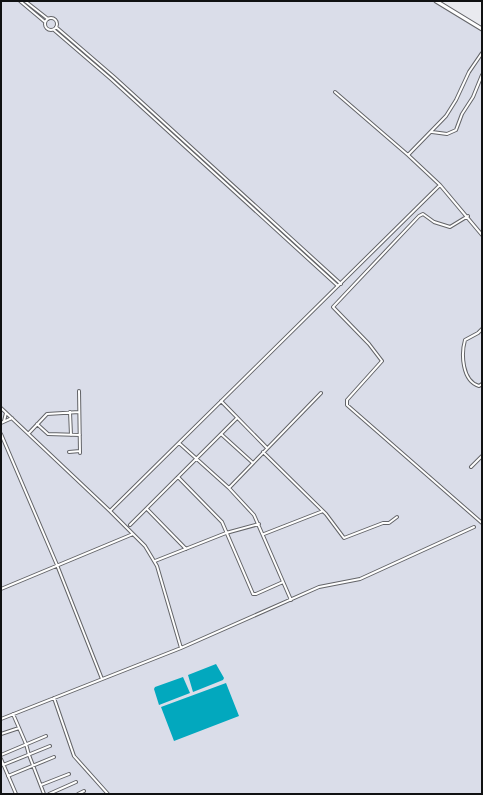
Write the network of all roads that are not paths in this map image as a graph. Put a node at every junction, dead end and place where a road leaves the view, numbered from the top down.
1 (20, 1) edge
2 (25, 1) edge
3 (436, 1) edge
4 (48, 19) junction
5 (45, 22) junction
6 (56, 27) junction
7 (482, 29) edge
8 (54, 30) junction
9 (482, 53) edge
10 (482, 75) edge
11 (336, 92) dead end
12 (432, 132) junction
13 (408, 155) junction
14 (440, 185) junction
15 (468, 216) junction
16 (482, 235) edge
17 (340, 284) junction
18 (338, 286) junction
19 (482, 329) edge
20 (482, 384) edge
21 (79, 391) dead end
22 (321, 393) dead end
23 (221, 401) junction
24 (1, 408) edge
25 (6, 412) junction
26 (70, 412) junction
27 (79, 412) junction
28 (12, 418) junction
29 (237, 418) junction
30 (2, 422) edge
31 (37, 424) junction
32 (29, 433) junction
33 (1, 434) edge
34 (221, 434) junction
35 (71, 435) junction
36 (80, 435) junction
37 (179, 443) junction
38 (267, 448) junction
39 (69, 452) dead end
40 (263, 452) junction
41 (482, 456) edge
42 (197, 458) junction
43 (253, 464) junction
44 (471, 467) dead end
45 (178, 477) junction
46 (229, 488) junction
47 (147, 509) junction
48 (110, 511) junction
49 (323, 511) junction
50 (397, 517) dead end
51 (481, 521) edge
52 (130, 524) dead end
53 (258, 524) junction
54 (474, 527) dead end
55 (226, 533) junction
56 (133, 534) junction
57 (264, 534) junction
58 (186, 548) junction
59 (155, 561) junction
60 (57, 566) junction
61 (283, 582) junction
62 (1, 589) edge
63 (292, 600) junction
64 (181, 648) junction
65 (102, 679) junction
66 (54, 697) junction
67 (13, 714) junction
68 (1, 719) edge
69 (19, 728) junction
70 (1, 734) edge
71 (46, 736) dead end
72 (26, 744) junction
73 (50, 746) dead end
74 (1, 755) edge
75 (29, 755) junction
76 (54, 757) dead end
77 (1, 759) edge
78 (3, 765) junction
79 (33, 766) junction
80 (69, 774) dead end
81 (8, 776) junction
82 (76, 782) dead end
83 (41, 785) junction
84 (84, 792) dead end
85 (16, 794) edge
86 (44, 794) edge
87 (49, 794) edge
88 (78, 794) edge
89 (108, 794) edge

1 - 5 street
2 - 4 street
3 - 7 main road
4 - 5 street
4 - 6 street
5 - 8 street
6 - 8 street
6 - 17 street
8 - 18 street
9 - 12 street
10 - 12 street
11 - 13 street
12 - 13 street
13 - 14 street
14 - 15 street
14 - 17 street
15 - 16 street
15 - 51 street
17 - 18 street
18 - 23 street
19 - 20 street
21 - 27 street
22 - 38 street
23 - 29 street
23 - 37 street
24 - 25 street
25 - 28 street
25 - 30 street
26 - 27 street
26 - 31 street
26 - 35 street
27 - 36 street
28 - 30 street
28 - 32 street
29 - 34 street
29 - 38 street
31 - 32 street
31 - 35 street
32 - 48 street
33 - 60 street
34 - 42 street
34 - 43 street
35 - 36 street
36 - 39 street
37 - 42 street
37 - 48 street
38 - 40 street
40 - 43 street
40 - 49 street
41 - 44 street
42 - 45 street
42 - 46 street
43 - 46 street
45 - 47 street
45 - 55 street
46 - 53 street
47 - 52 street
47 - 58 street
48 - 56 street
49 - 50 street
49 - 57 street
53 - 55 street
53 - 57 street
54 - 63 street
55 - 58 street
55 - 61 street
56 - 59 street
56 - 60 street
57 - 61 street
58 - 59 street
59 - 64 street
60 - 62 street
60 - 65 street
61 - 63 street
63 - 64 street
64 - 65 street
65 - 66 street
66 - 67 street
66 - 89 street
67 - 68 street
67 - 69 street
69 - 70 street
69 - 72 street
71 - 72 street
72 - 74 street
72 - 75 street
73 - 75 street
75 - 78 street
75 - 79 street
76 - 79 street
77 - 78 street
78 - 81 street
79 - 81 street
79 - 83 street
80 - 83 street
81 - 85 street
82 - 87 street
83 - 86 street
84 - 88 street

